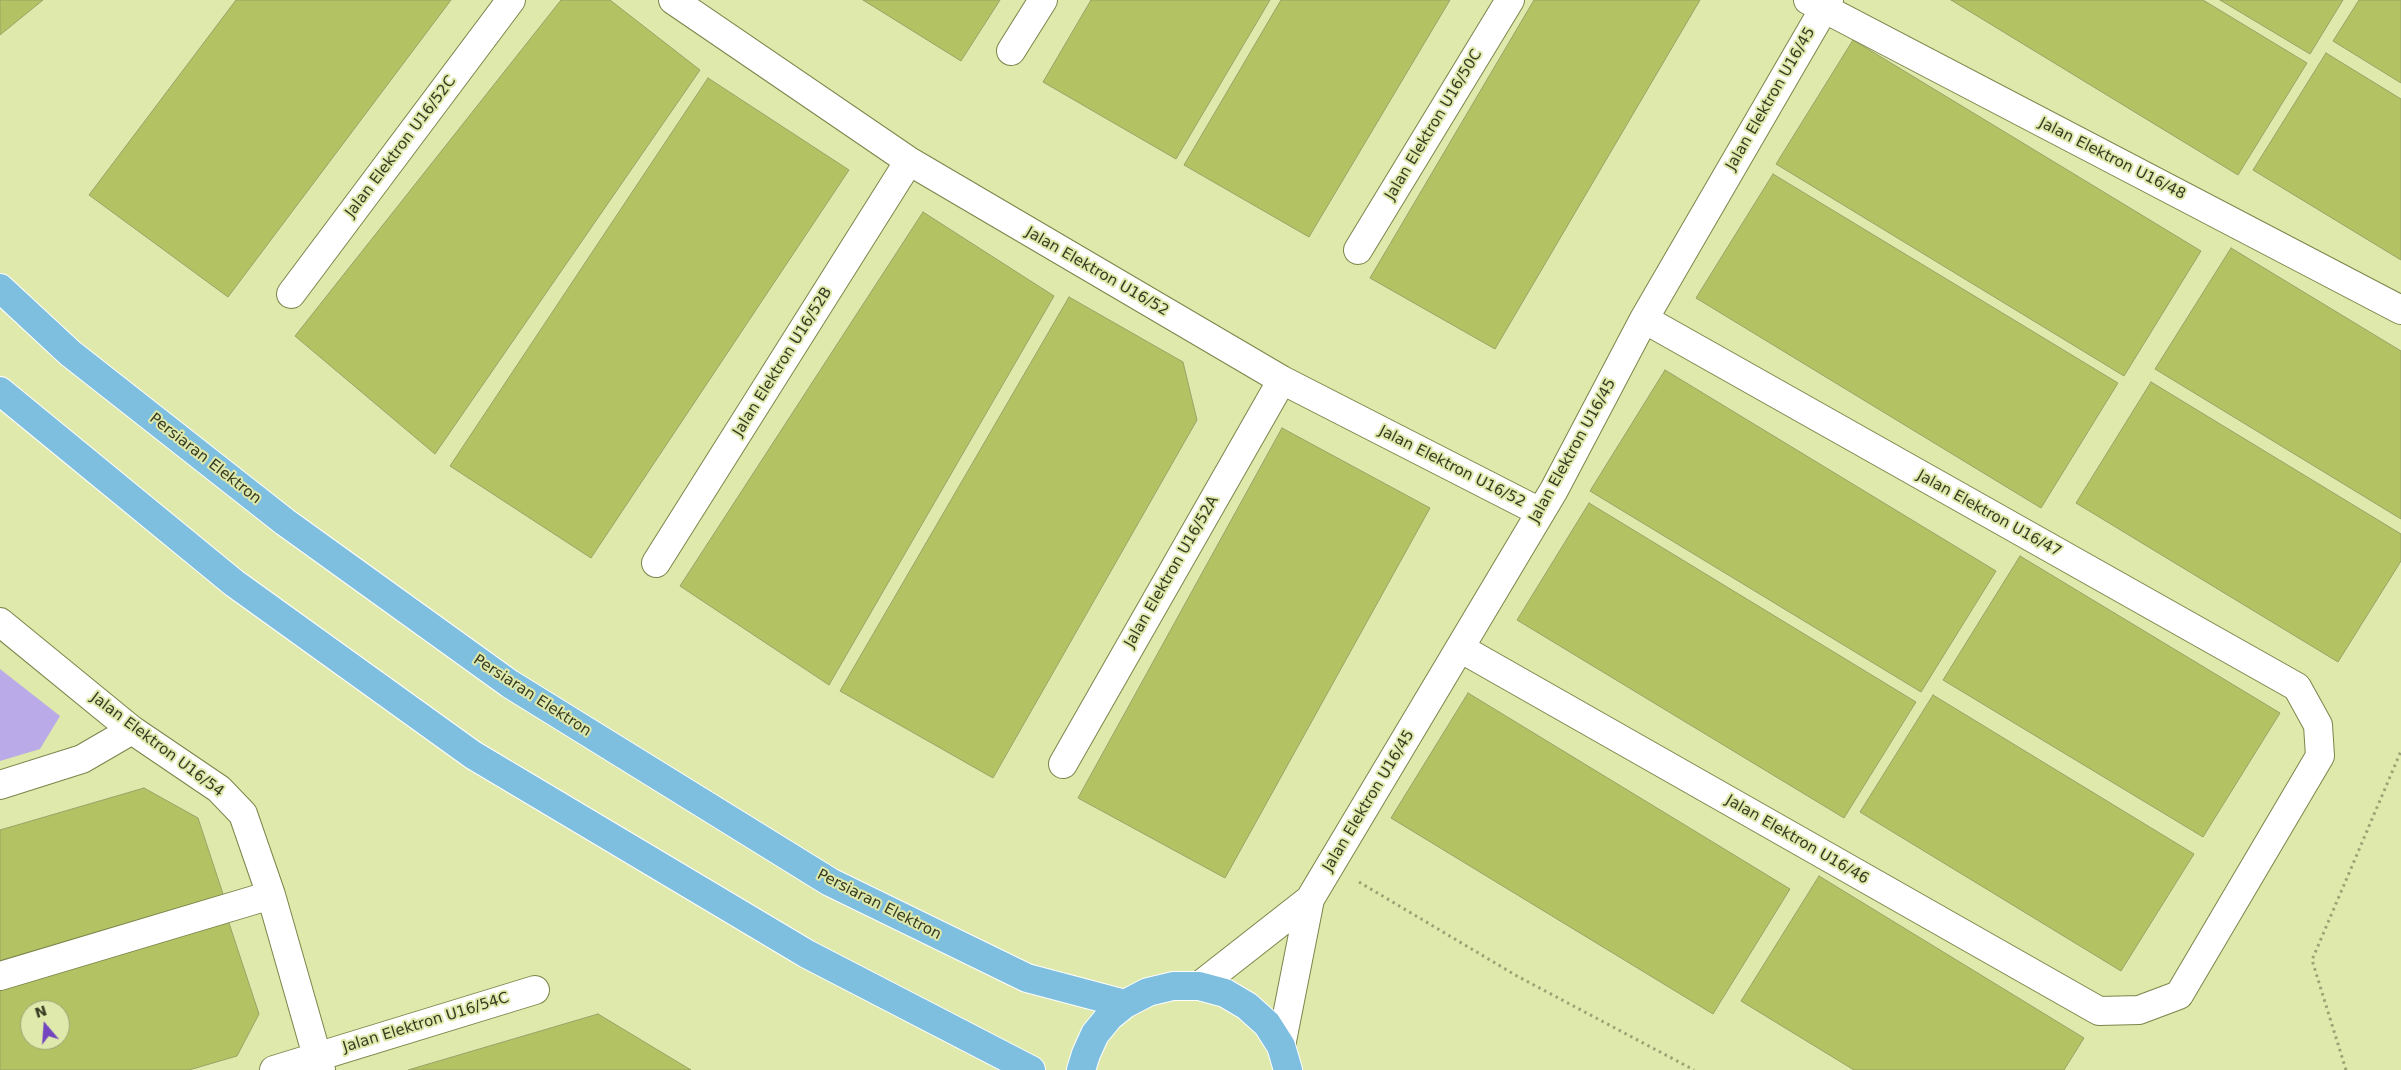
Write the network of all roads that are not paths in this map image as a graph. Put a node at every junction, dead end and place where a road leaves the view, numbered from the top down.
1 (511, 0) edge
2 (673, 0) edge
3 (1043, 0) edge
4 (1510, 0) edge
5 (1820, 3) edge
6 (1011, 51) dead end
7 (909, 161) junction
8 (1358, 250) dead end
9 (0, 288) edge
10 (291, 294) dead end
11 (2401, 310) edge
12 (1644, 319) junction
13 (1282, 380) junction
14 (0, 391) edge
15 (1540, 512) junction
16 (656, 562) dead end
17 (0, 622) edge
18 (1460, 648) junction
19 (2318, 725) joint
20 (132, 730) junction
21 (1063, 764) dead end
22 (0, 785) edge
23 (271, 895) junction
24 (1310, 899) junction
25 (0, 976) edge
26 (1199, 986) junction
27 (535, 990) dead end
28 (1125, 1004) junction
29 (1284, 1058) edge
30 (319, 1063) edge
31 (274, 1070) edge
32 (1031, 1070) edge
33 (1081, 1070) edge

1 - 10 street, Jalan Elektron U16/52C
2 - 7 street, Jalan Elektron U16/52
3 - 6 street
4 - 8 street, Jalan Elektron U16/50C
5 - 11 street, Jalan Elektron U16/48
5 - 12 street, Jalan Elektron U16/45
7 - 13 street, Jalan Elektron U16/52
7 - 16 street, Jalan Elektron U16/52B
9 - 28 main road, Persiaran Elektron
12 - 15 street, Jalan Elektron U16/45
12 - 19 street, Jalan Elektron U16/47
13 - 15 street, Jalan Elektron U16/52
13 - 21 street, Jalan Elektron U16/52A
14 - 32 main road
15 - 18 street, Jalan Elektron U16/45
17 - 20 street, Jalan Elektron U16/54
18 - 19 street, Jalan Elektron U16/46
18 - 24 street, Jalan Elektron U16/45
20 - 22 street
20 - 23 street, Jalan Elektron U16/54
23 - 25 street
23 - 30 street, Jalan Elektron U16/54
24 - 26 street
24 - 29 street
26 - 28 main road
26 - 29 main road
27 - 30 street, Jalan Elektron U16/54C
28 - 33 main road
30 - 31 street, Jalan Elektron U16/54C

